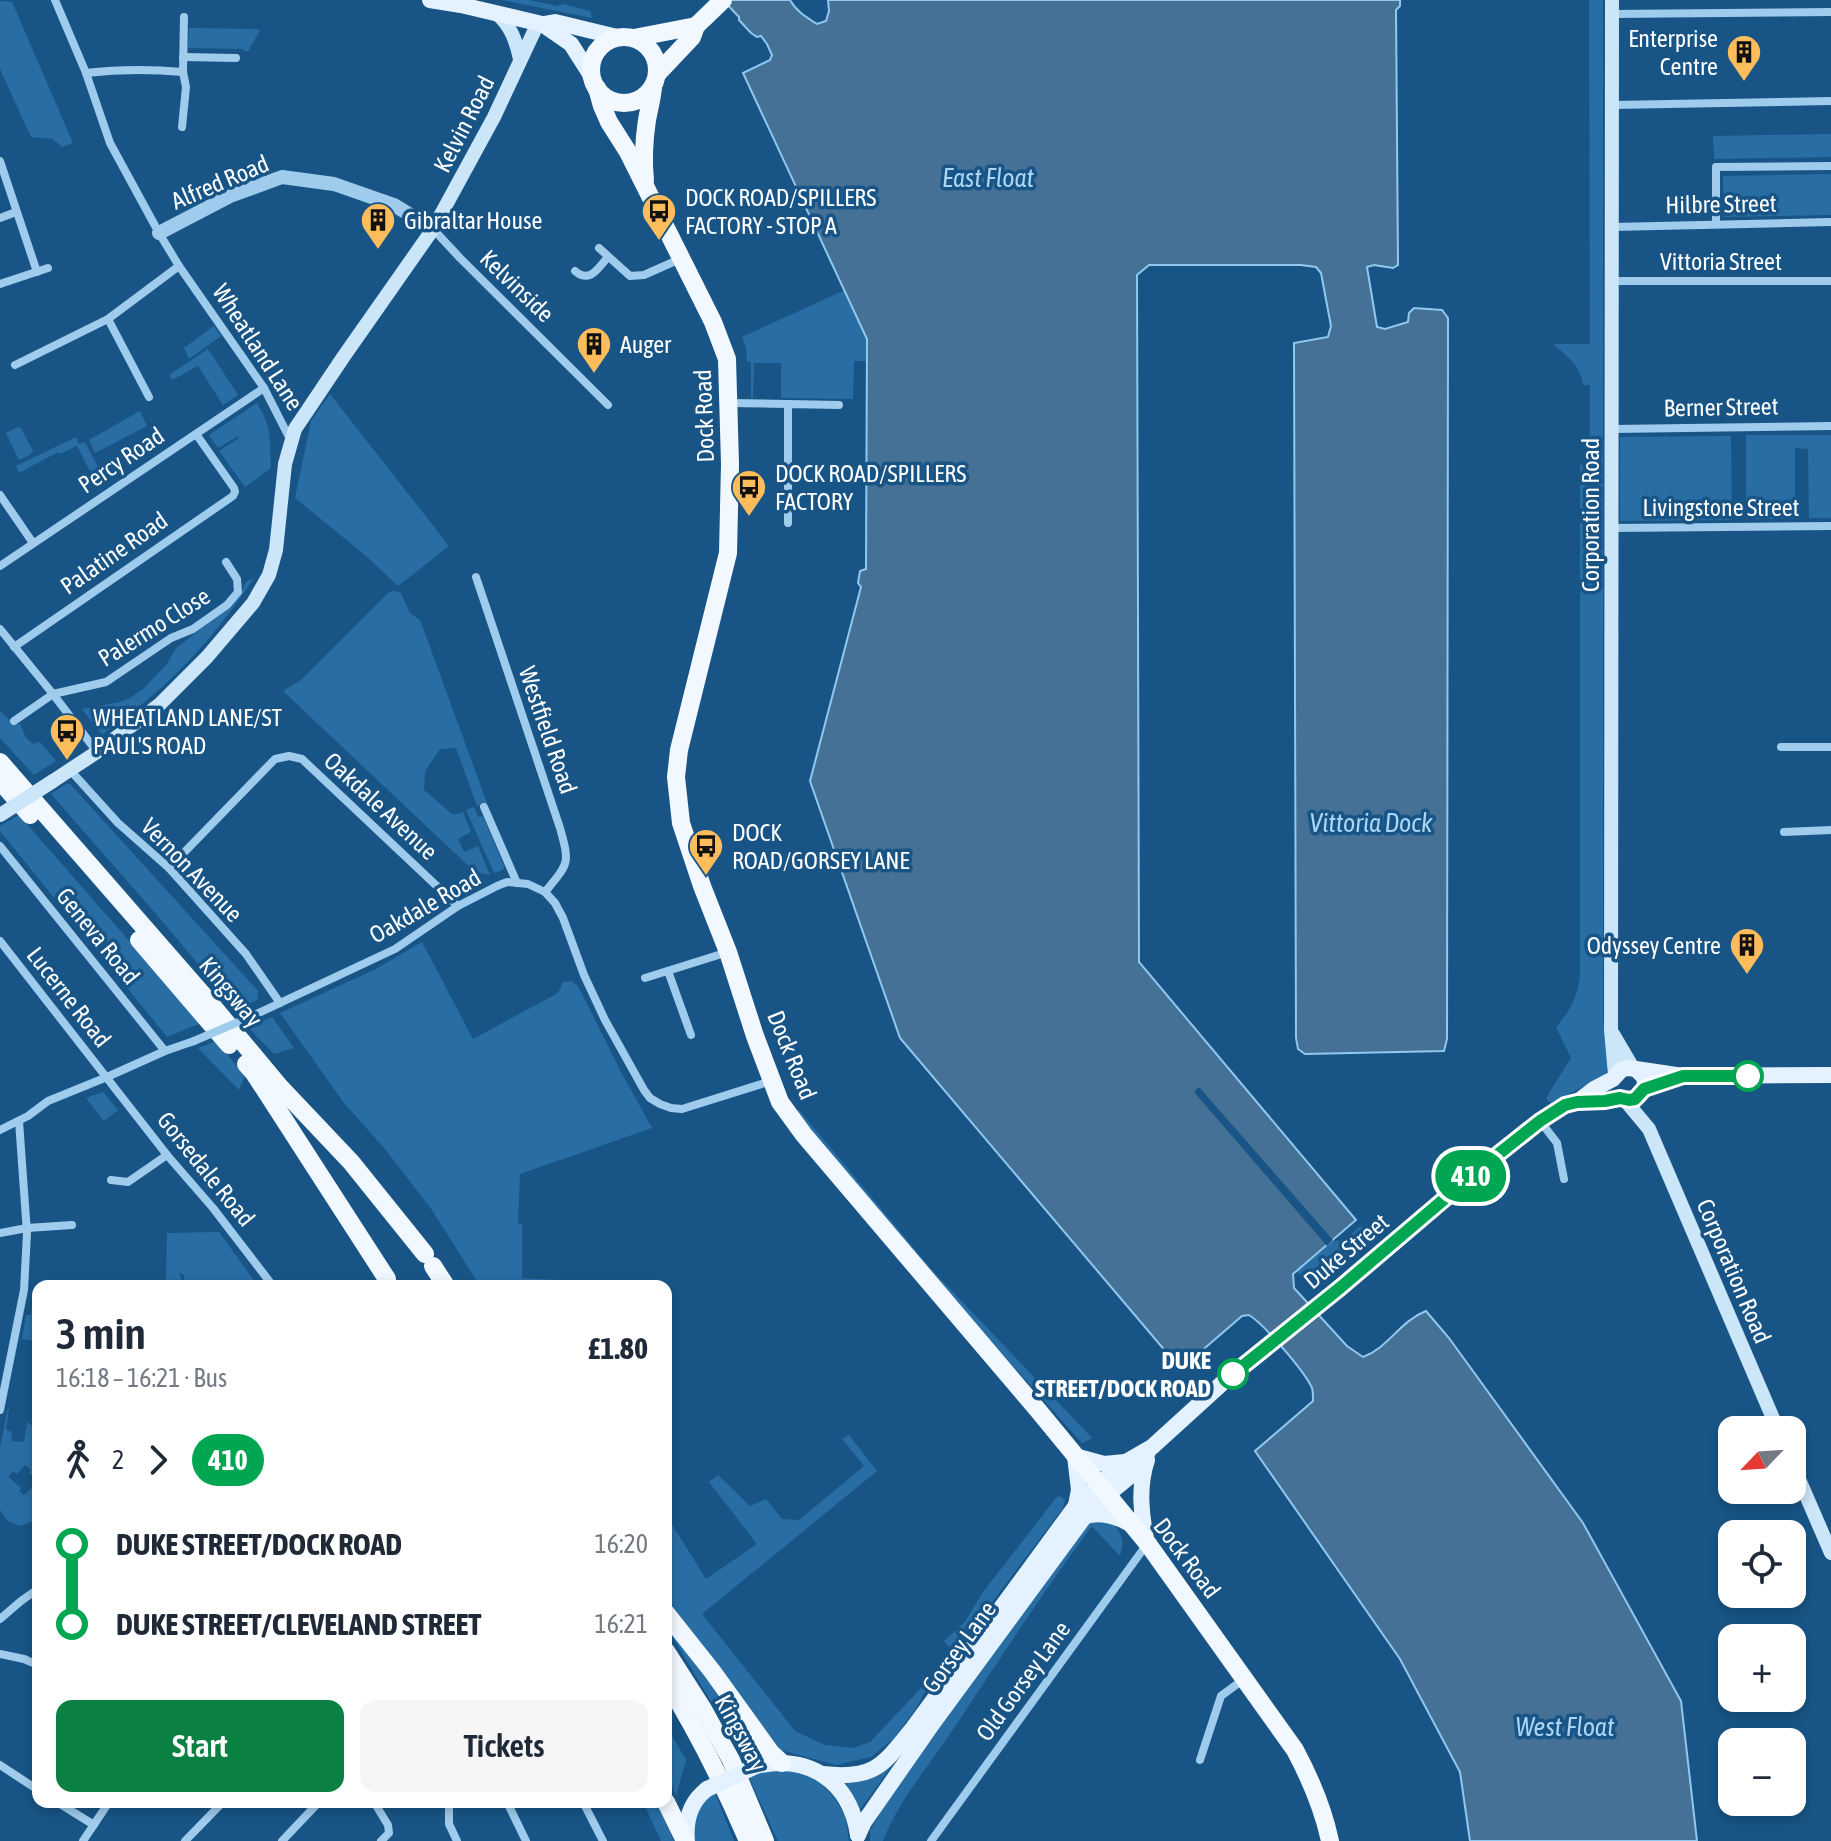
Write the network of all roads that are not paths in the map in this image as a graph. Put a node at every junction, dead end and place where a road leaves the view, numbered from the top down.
1 (55, 0) edge
2 (430, 0) edge
3 (723, 0) edge
4 (1612, 7) edge
5 (1831, 12) edge
6 (497, 14) junction
7 (184, 17) dead end
8 (540, 23) junction
9 (696, 26) junction
10 (626, 37) junction
11 (183, 57) junction
12 (236, 58) dead end
13 (520, 59) junction
14 (183, 72) junction
15 (86, 73) junction
16 (655, 80) junction
17 (595, 83) junction
18 (1831, 101) edge
19 (1613, 105) junction
20 (182, 127) dead end
21 (0, 161) edge
22 (1831, 166) edge
23 (646, 188) junction
24 (16, 212) junction
25 (0, 218) edge
26 (1831, 222) edge
27 (1716, 224) junction
28 (1612, 227) junction
29 (433, 229) junction
30 (159, 233) junction
31 (599, 248) dead end
32 (608, 257) junction
33 (681, 258) junction
34 (179, 266) junction
35 (48, 268) dead end
36 (575, 271) dead end
37 (37, 272) junction
38 (1612, 281) junction
39 (1831, 281) edge
40 (0, 284) edge
41 (108, 319) junction
42 (15, 365) dead end
43 (264, 388) junction
44 (149, 397) dead end
45 (729, 403) junction
46 (788, 404) junction
47 (608, 405) dead end
48 (839, 405) dead end
49 (1831, 426) edge
50 (1612, 429) junction
51 (196, 434) junction
52 (291, 442) junction
53 (0, 495) edge
54 (788, 523) dead end
55 (1831, 526) edge
56 (1612, 528) junction
57 (33, 543) junction
58 (226, 562) dead end
59 (0, 566) edge
60 (476, 577) dead end
61 (0, 629) edge
62 (14, 647) junction
63 (53, 694) junction
64 (14, 721) dead end
65 (1781, 747) dead end
66 (1831, 747) edge
67 (97, 752) junction
68 (0, 762) edge
69 (70, 770) junction
70 (0, 781) edge
71 (484, 807) dead end
72 (0, 815) edge
73 (1831, 830) edge
74 (1784, 832) dead end
75 (0, 846) edge
76 (169, 868) junction
77 (517, 883) junction
78 (545, 892) junction
79 (458, 906) junction
80 (0, 941) edge
81 (728, 952) junction
82 (668, 971) junction
83 (645, 978) dead end
84 (280, 1003) junction
85 (1611, 1030) junction
86 (691, 1035) dead end
87 (165, 1051) junction
88 (1635, 1069) junction
89 (1831, 1075) edge
90 (1683, 1076) junction
91 (107, 1077) junction
92 (1614, 1077) junction
93 (772, 1080) junction
94 (1644, 1090) junction
95 (1622, 1098) junction
96 (1577, 1102) junction
97 (19, 1121) junction
98 (1540, 1121) junction
99 (1649, 1129) junction
100 (0, 1130) edge
101 (167, 1155) junction
102 (1564, 1179) dead end
103 (111, 1180) dead end
104 (72, 1225) dead end
105 (27, 1228) junction
106 (0, 1233) edge
107 (387, 1279) dead end
108 (268, 1280) edge
109 (442, 1280) edge
110 (0, 1410) edge
111 (1772, 1416) edge
112 (1152, 1447) junction
113 (1075, 1456) junction
114 (1126, 1462) junction
115 (1103, 1490) junction
116 (1806, 1496) edge
117 (1080, 1512) junction
118 (1132, 1525) junction
119 (1148, 1544) junction
120 (1829, 1549) edge
121 (32, 1593) edge
122 (0, 1619) edge
123 (672, 1621) edge
124 (0, 1654) edge
125 (672, 1660) edge
126 (32, 1663) edge
127 (1244, 1679) junction
128 (672, 1691) edge
129 (1200, 1760) dead end
130 (782, 1763) junction
131 (0, 1765) edge
132 (823, 1774) junction
133 (32, 1786) edge
134 (67, 1808) edge
135 (105, 1808) edge
136 (217, 1808) edge
137 (313, 1808) edge
138 (378, 1808) edge
139 (449, 1808) edge
140 (510, 1808) edge
141 (586, 1808) edge
142 (669, 1808) edge
143 (94, 1825) junction
144 (858, 1838) edge
145 (83, 1841) edge
146 (185, 1841) edge
147 (282, 1841) edge
148 (381, 1841) edge
149 (457, 1841) edge
150 (526, 1841) edge
151 (603, 1841) edge
152 (686, 1841) edge
153 (748, 1841) edge
154 (765, 1841) edge
155 (931, 1841) edge
156 (1330, 1841) edge

1 - 15 street, Wheatland Lane
2 - 6 main road
3 - 9 highway
4 - 5 street
4 - 19 main road, Corporation Road
6 - 8 main road
6 - 13 main road
7 - 11 street
8 - 10 main road
8 - 13 main road, Kelvin Road
8 - 17 main road
9 - 10 highway
9 - 16 highway
10 - 16 highway
10 - 17 highway
11 - 12 street
11 - 14 street
13 - 29 main road, Kelvin Road
14 - 15 street
14 - 20 street
15 - 30 street, Wheatland Lane
16 - 17 highway
16 - 23 highway, Dock Road
17 - 23 highway, Dock Road
18 - 19 street
19 - 28 main road, Corporation Road
21 - 24 street
22 - 27 street
23 - 33 highway, Dock Road
24 - 25 street
24 - 37 street
26 - 27 street, Hilbre Street
27 - 28 street, Hilbre Street
28 - 38 main road, Corporation Road
29 - 30 street, Alfred Road
29 - 47 street, Kelvinside
29 - 52 main road, Kelvin Road
30 - 34 street, Wheatland Lane
31 - 32 street
32 - 33 street
32 - 36 street
33 - 45 highway, Dock Road
34 - 41 street
34 - 43 street, Wheatland Lane
35 - 37 street
37 - 40 street
38 - 39 street, Vittoria Street
38 - 50 main road, Corporation Road
41 - 42 street
41 - 44 street
43 - 51 street, Percy Road
43 - 52 street, Wheatland Lane
45 - 46 street
45 - 81 highway, Dock Road
46 - 48 street
46 - 54 street
49 - 50 street, Berner Street
50 - 56 main road, Corporation Road
51 - 57 street, Percy Road
51 - 62 street, Palatine Road
52 - 67 main road, Wheatland Lane
53 - 57 street
55 - 56 street, Livingstone Street
56 - 85 main road, Corporation Road
57 - 59 street, Percy Road
58 - 63 street, Palermo Close
60 - 78 street, Westfield Road
61 - 62 street
62 - 63 street
63 - 64 street
63 - 67 street
65 - 66 street
67 - 69 main road, Wheatland Lane
68 - 109 highway, Kingsway
69 - 72 main road, Wheatland Lane, bridge
69 - 76 street, Vernon Avenue
70 - 107 highway, Kingsway
71 - 77 street
73 - 74 street
75 - 87 street, Geneva Road
76 - 79 street, Oakdale Avenue
76 - 84 street, Vernon Avenue
77 - 78 street, Oakdale Road
77 - 79 street, Oakdale Road
78 - 93 street
79 - 84 street, Oakdale Road
80 - 91 street, Lucerne Road
81 - 82 street
81 - 93 highway, Dock Road
82 - 83 street
82 - 86 street
84 - 87 street, Oakdale Road, bridge
85 - 88 main road
85 - 92 main road, Corporation Road
87 - 91 street, Oakdale Road
88 - 90 main road
88 - 92 main road
88 - 94 main road
89 - 90 main road
90 - 94 main road
91 - 97 street, Oakdale Road
91 - 101 street, Gorsedale Road
92 - 95 main road
92 - 96 main road, Duke Street
93 - 113 highway, Dock Road
94 - 95 main road
94 - 99 main road, Corporation Road
95 - 96 main road, Duke Street
95 - 99 main road, Corporation Road
96 - 98 main road, Duke Street
97 - 100 street, Oakdale Road
97 - 105 street
98 - 102 street
98 - 112 main road, Duke Street
99 - 111 main road, Corporation Road
101 - 103 street
101 - 108 street, Gorsedale Road
104 - 105 street
105 - 106 street
105 - 110 street
112 - 114 main road, Duke Street
112 - 115 main road, Duke Street
112 - 119 main road
113 - 114 main road
113 - 115 highway, Dock Road
113 - 117 main road
114 - 115 main road, Duke Street
115 - 117 main road, Gorsey Lane
115 - 118 highway, Dock Road
116 - 120 main road
117 - 118 main road
117 - 132 main road, Gorsey Lane
117 - 144 main road, Gorsey Lane
118 - 119 highway, Dock Road
119 - 127 highway, Dock Road
119 - 155 street, Old Gorsey Lane
121 - 122 street
123 - 130 highway
124 - 126 street
125 - 154 highway, Kingsway
127 - 129 street
127 - 156 highway, Dock Road
128 - 153 highway, Kingsway
130 - 132 main road, Gorsey Lane
130 - 152 main road, bridge
131 - 133 street
132 - 144 main road
134 - 143 street
135 - 143 street
136 - 146 street
137 - 147 street
138 - 148 street
139 - 149 street
140 - 150 street
141 - 151 street
142 - 152 highway
143 - 145 street

